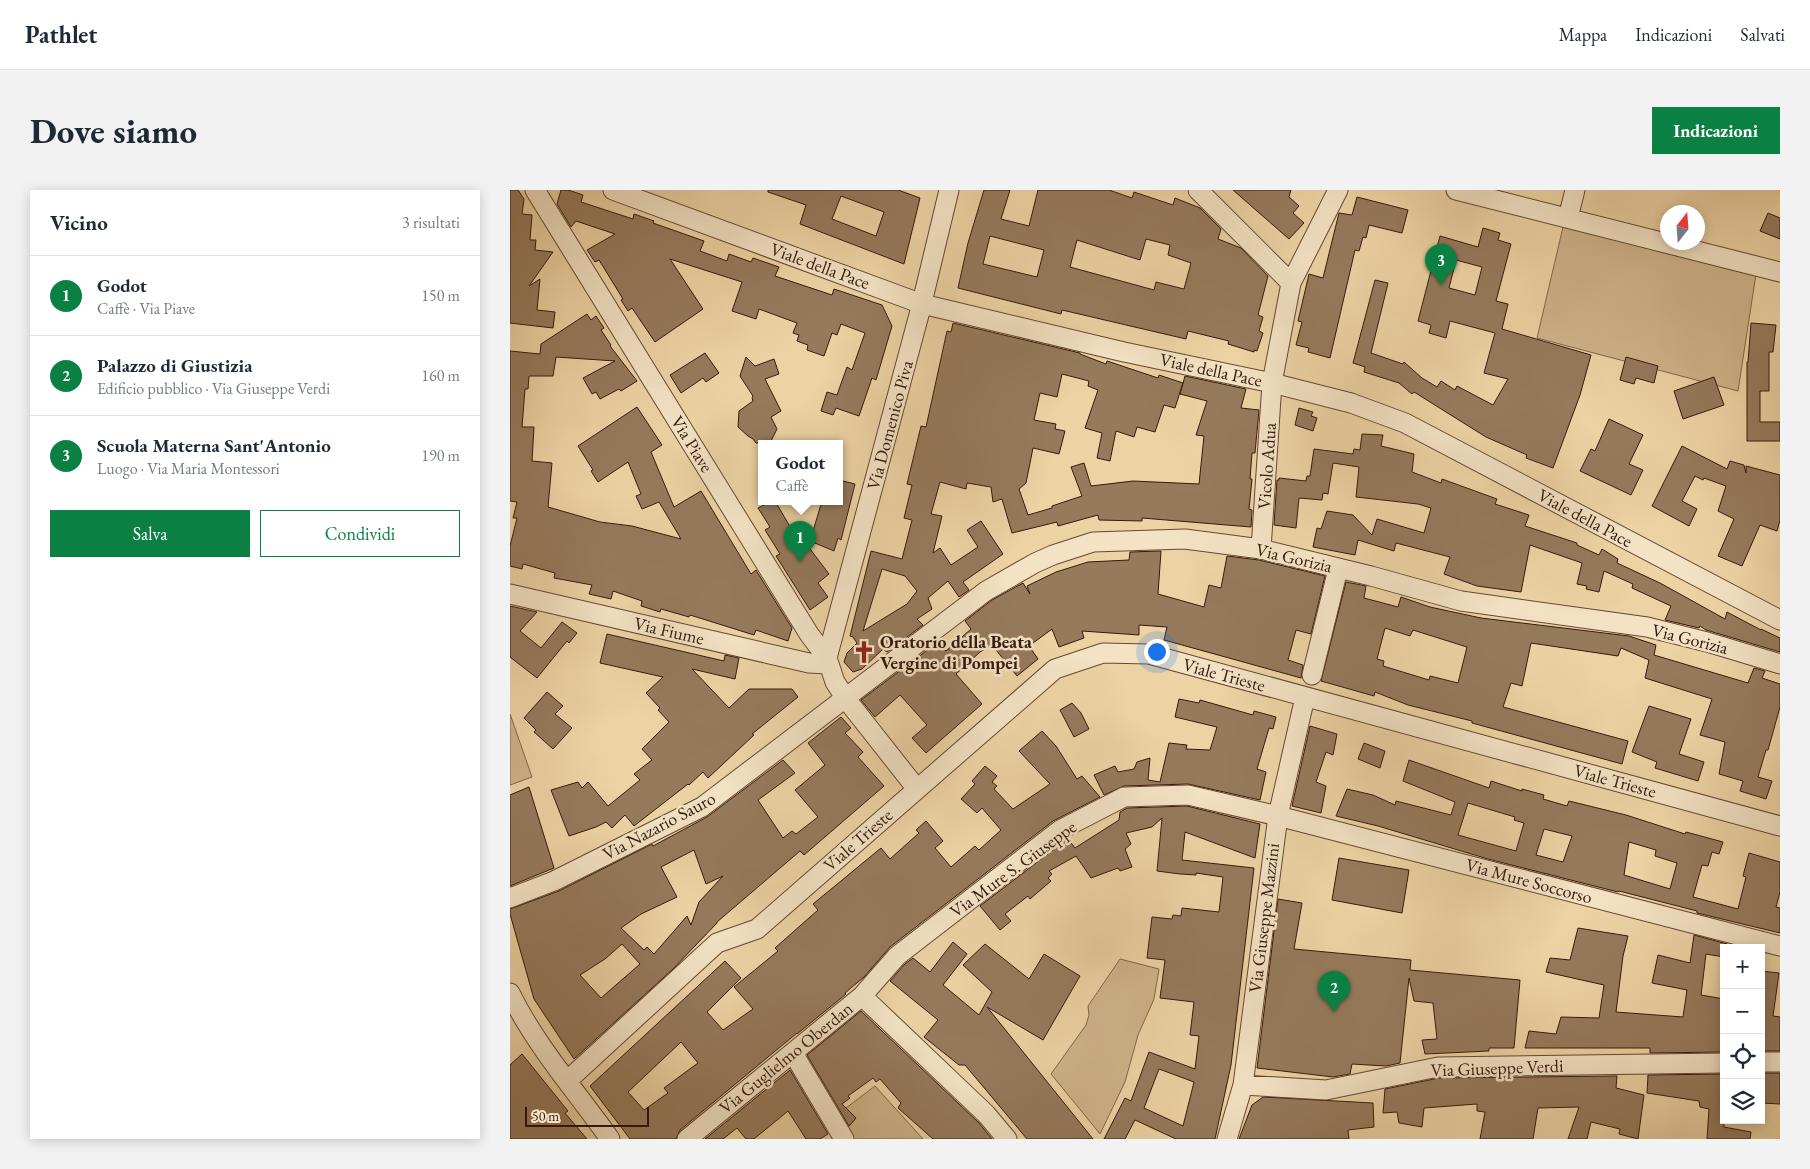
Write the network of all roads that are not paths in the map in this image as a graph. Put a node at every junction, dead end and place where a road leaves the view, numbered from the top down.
1 (535, 190) edge
2 (613, 190) edge
3 (949, 190) edge
4 (1198, 190) edge
5 (1338, 190) edge
6 (1456, 190) edge
7 (1575, 190) edge
8 (1568, 218) junction
9 (1780, 272) edge
10 (1290, 283) junction
11 (922, 304) junction
12 (1272, 383) junction
13 (1262, 549) junction
14 (1338, 569) junction
15 (510, 594) edge
16 (1780, 620) edge
17 (827, 661) junction
18 (1780, 664) edge
19 (1312, 674) dead end
20 (1305, 697) junction
21 (846, 699) junction
22 (917, 789) junction
23 (1278, 816) junction
24 (1780, 826) edge
25 (510, 898) edge
26 (1780, 946) edge
27 (862, 996) junction
28 (513, 1006) edge
29 (793, 1053) junction
30 (1765, 1062) edge
31 (1780, 1062) edge
32 (1720, 1063) edge
33 (567, 1081) junction
34 (1243, 1085) junction
35 (610, 1139) edge
36 (687, 1139) edge
37 (844, 1139) edge
38 (1007, 1139) edge
39 (1227, 1139) edge

1 - 17 street, Via Piave
2 - 11 street, Viale della Pace
3 - 11 street, Via Domenico Piva
4 - 10 street
5 - 10 street, Vicolo Adua
6 - 8 street
7 - 8 street
8 - 9 street
10 - 12 street, Vicolo Adua
11 - 12 street, Viale della Pace
11 - 17 street, Via Domenico Piva
12 - 13 street, Vicolo Adua
12 - 16 street, Viale della Pace
13 - 14 street, Via Gorizia
13 - 21 street, Via Gorizia
14 - 18 street, Via Gorizia
14 - 19 street
15 - 17 street, Via Fiume
17 - 21 street, Via Piave
20 - 22 street, Viale Trieste
20 - 23 street, Via Giuseppe Mazzini
20 - 24 street, Viale Trieste
21 - 22 street, Via Piave
21 - 25 street, Via Nazario Sauro
22 - 33 street, Viale Trieste
23 - 26 street, Via Mure Soccorso
23 - 27 street, Via Mure S. Giuseppe
23 - 34 street, Via Giuseppe Mazzini
27 - 29 street, Via Guglielmo Oberdan
27 - 38 street
28 - 33 street
29 - 36 street, Via Guglielmo Oberdan
29 - 37 street
30 - 31 street
32 - 34 street, Via Giuseppe Verdi
33 - 35 street
34 - 39 street, Via Giuseppe Mazzini

